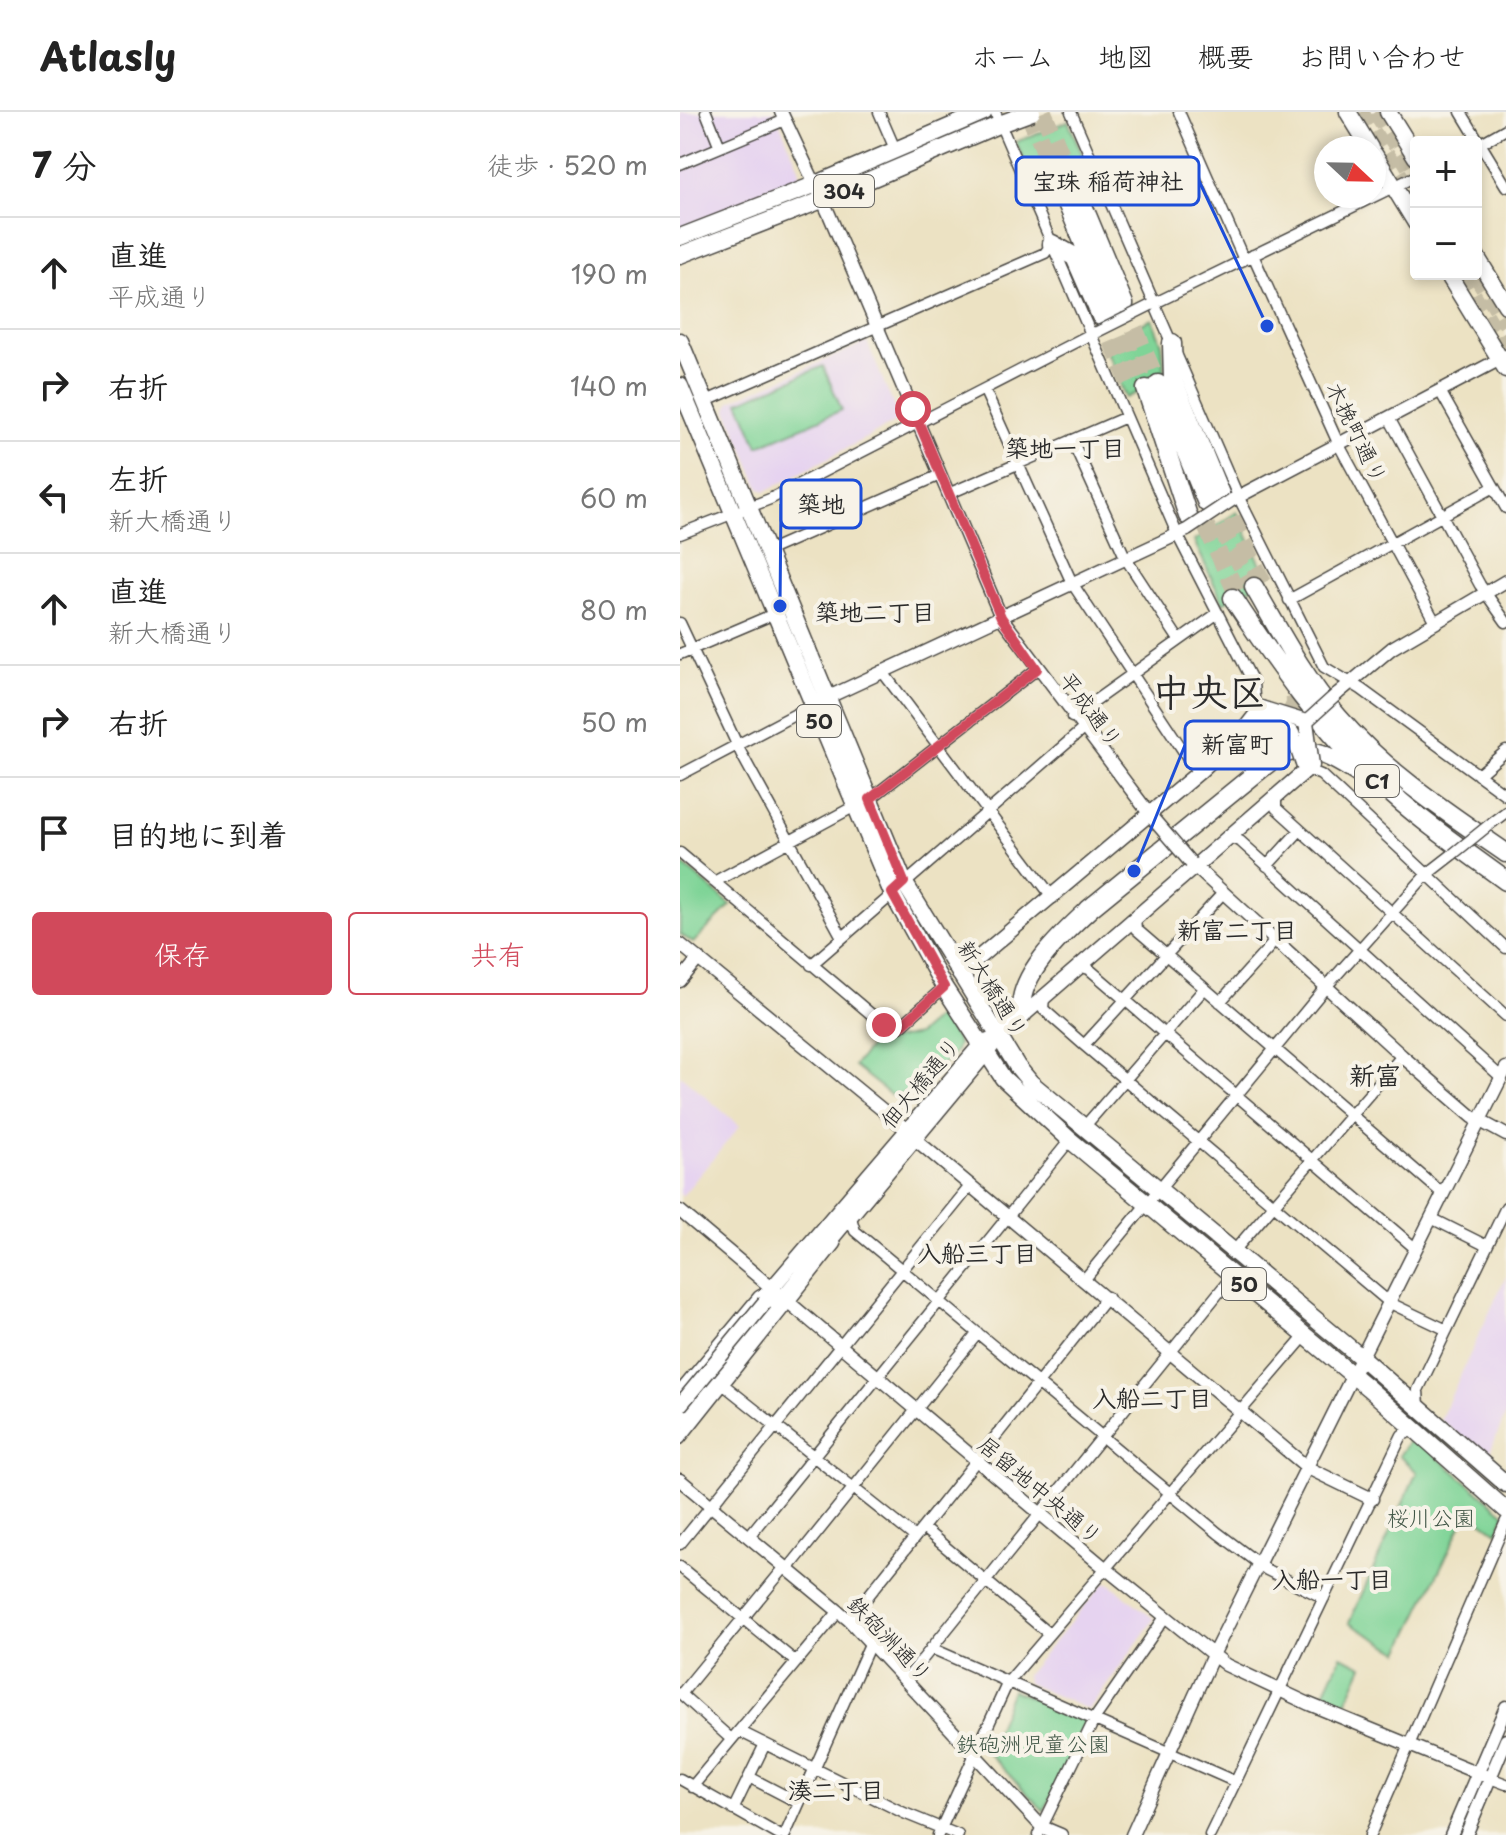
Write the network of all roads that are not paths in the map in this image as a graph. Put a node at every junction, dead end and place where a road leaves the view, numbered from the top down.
1 (706, 112) edge
2 (879, 112) edge
3 (984, 112) edge
4 (1032, 112) edge
5 (1071, 112) edge
6 (1179, 112) edge
7 (1348, 112) edge
8 (1388, 112) edge
9 (1461, 112) edge
10 (783, 116) edge
11 (1000, 119) edge
12 (1506, 129) edge
13 (1363, 136) edge
14 (1472, 136) edge
15 (1482, 143) edge
16 (720, 147) junction
17 (1410, 147) edge
18 (895, 149) junction
19 (1482, 153) edge
20 (680, 164) edge
21 (1386, 174) edge
22 (1410, 179) edge
23 (1506, 186) edge
24 (1394, 187) junction
25 (818, 192) junction
26 (1073, 200) tunnel mouth
27 (1410, 213) edge
28 (680, 237) edge
29 (1052, 244) junction
30 (680, 255) edge
31 (1248, 258) junction
32 (1482, 266) edge
33 (1452, 280) edge
34 (1153, 304) junction
35 (1506, 305) edge
36 (1105, 320) junction
37 (877, 325) junction
38 (680, 341) edge
39 (1172, 343) joint
40 (1504, 362) edge
41 (680, 386) edge
42 (1146, 389) tunnel mouth
43 (985, 391) junction
44 (1440, 391) junction
45 (704, 402) junction
46 (1126, 417) junction
47 (1389, 418) junction
48 (918, 423) junction
49 (1072, 440) junction
50 (1339, 445) junction
51 (1018, 464) junction
52 (940, 475) junction
53 (1494, 487) junction
54 (948, 494) junction
55 (1506, 508) edge
56 (739, 511) junction
57 (1206, 511) junction
58 (1442, 516) junction
59 (680, 534) edge
60 (1392, 543) junction
61 (765, 552) junction
62 (1126, 559) junction
63 (1506, 581) edge
64 (1072, 583) junction
65 (1247, 591) junction
66 (1486, 594) junction
67 (1289, 600) junction
68 (1218, 613) junction
69 (774, 614) junction
70 (1001, 617) junction
71 (1435, 622) junction
72 (1506, 622) edge
73 (680, 623) edge
74 (1179, 640) junction
75 (692, 649) junction
76 (680, 654) edge
77 (1037, 669) junction
78 (1290, 669) tunnel mouth
79 (882, 671) junction
80 (1132, 674) junction
81 (1349, 683) junction
82 (1328, 694) junction
83 (828, 697) junction
84 (813, 705) junction
85 (1258, 713) junction
86 (1072, 717) junction
87 (1306, 722) junction
88 (1082, 730) junction
89 (1288, 737) junction
90 (1351, 742) junction
91 (738, 745) junction
92 (941, 748) junction
93 (1506, 751) edge
94 (1308, 767) junction
95 (1198, 773) junction
96 (680, 775) edge
97 (1478, 775) junction
98 (1506, 795) edge
99 (1276, 796) junction
100 (863, 802) junction
101 (1406, 806) junction
102 (988, 811) junction
103 (1506, 812) edge
104 (1151, 817) junction
105 (1300, 830) junction
106 (1230, 838) junction
107 (790, 841) junction
108 (1501, 850) edge
109 (680, 853) edge
110 (1506, 865) edge
111 (1192, 866) junction
112 (1267, 866) junction
113 (1426, 875) junction
114 (1506, 881) edge
115 (714, 882) junction
116 (898, 888) junction
117 (1222, 894) junction
118 (1053, 898) junction
119 (1088, 910) junction
120 (1392, 914) junction
121 (1135, 918) junction
122 (842, 937) junction
123 (1274, 942) junction
124 (680, 944) edge
125 (1506, 948) edge
126 (1358, 950) junction
127 (1167, 956) junction
128 (699, 958) junction
129 (811, 965) junction
130 (1078, 966) junction
131 (959, 974) junction
132 (680, 981) edge
133 (944, 987) junction
134 (1325, 988) junction
135 (1204, 989) junction
136 (1044, 995) junction
137 (1125, 1000) junction
138 (1220, 1002) junction
139 (1022, 1015) junction
140 (1506, 1016) edge
141 (1164, 1033) junction
142 (998, 1037) junction
143 (1084, 1045) junction
144 (984, 1049) junction
145 (1273, 1050) junction
146 (1402, 1056) junction
147 (1504, 1072) edge
148 (1125, 1079) junction
149 (1234, 1095) junction
150 (1352, 1116) junction
151 (1479, 1121) junction
152 (1084, 1127) junction
153 (912, 1135) junction
154 (1506, 1135) edge
155 (1070, 1140) junction
156 (1196, 1142) junction
157 (1313, 1161) junction
158 (971, 1185) junction
159 (1158, 1190) junction
160 (1443, 1194) junction
161 (1146, 1204) junction
162 (1273, 1205) junction
163 (1506, 1207) edge
164 (680, 1211) edge
165 (1008, 1217) junction
166 (851, 1218) junction
167 (1431, 1218) junction
168 (1487, 1246) junction
169 (1416, 1249) junction
170 (1234, 1251) junction
171 (901, 1270) junction
172 (1233, 1275) junction
173 (1084, 1280) junction
174 (1107, 1297) junction
175 (776, 1299) junction
176 (939, 1301) junction
177 (1390, 1303) junction
178 (1447, 1330) junction
179 (978, 1333) junction
180 (1305, 1336) junction
181 (839, 1347) junction
182 (1172, 1353) junction
183 (1362, 1358) junction
184 (1353, 1376) junction
185 (877, 1378) junction
186 (1039, 1383) junction
187 (724, 1385) junction
188 (680, 1391) edge
189 (680, 1405) edge
190 (1419, 1407) junction
191 (1241, 1410) junction
192 (915, 1411) junction
193 (680, 1421) edge
194 (775, 1426) junction
195 (1415, 1430) junction
196 (1102, 1438) junction
197 (680, 1439) edge
198 (814, 1456) junction
199 (976, 1461) junction
200 (1308, 1468) junction
201 (680, 1480) edge
202 (1506, 1484) edge
203 (853, 1488) junction
204 (1170, 1493) junction
205 (1372, 1499) junction
206 (711, 1505) junction
207 (1506, 1510) edge
208 (1040, 1514) junction
209 (1506, 1521) edge
210 (923, 1528) junction
211 (749, 1536) junction
212 (915, 1537) junction
213 (680, 1544) edge
214 (1259, 1564) junction
215 (680, 1567) edge
216 (786, 1568) junction
217 (1106, 1569) junction
218 (986, 1581) junction
219 (1324, 1598) junction
220 (844, 1615) junction
221 (1165, 1617) junction
222 (743, 1619) junction
223 (1049, 1634) junction
224 (870, 1644) junction
225 (931, 1648) junction
226 (1213, 1655) junction
227 (796, 1662) junction
228 (905, 1681) junction
229 (1008, 1682) junction
230 (1279, 1691) junction
231 (680, 1694) edge
232 (1506, 1707) edge
233 (1095, 1718) junction
234 (735, 1735) junction
235 (1506, 1740) edge
236 (765, 1744) junction
237 (1409, 1747) junction
238 (1170, 1752) junction
239 (973, 1753) junction
240 (814, 1768) junction
241 (749, 1777) junction
242 (1484, 1777) junction
243 (680, 1779) edge
244 (1236, 1782) junction
245 (1506, 1784) edge
246 (692, 1787) junction
247 (799, 1803) junction
248 (733, 1810) junction
249 (1040, 1831) edge
250 (939, 1832) edge
251 (779, 1835) edge
252 (785, 1835) edge
253 (958, 1835) edge
254 (1061, 1835) edge
255 (1132, 1835) edge
256 (1210, 1835) edge
257 (1370, 1835) edge
258 (1451, 1835) edge
259 (1466, 1835) edge

1 - 16 street
2 - 18 street
3 - 18 main road, 304
4 - 11 main road, 304, bridge
5 - 34 street
6 - 31 street, 木挽町通り
7 - 13 main road
8 - 17 main road
9 - 14 street
10 - 16 street
10 - 25 street, 平成通り
11 - 25 main road, 304
11 - 29 street
12 - 15 street
16 - 20 street
18 - 25 main road, 304
19 - 23 street
21 - 24 main road
22 - 24 street
24 - 27 main road
24 - 31 street
25 - 28 main road, 304
25 - 30 main road, 304
25 - 37 street, 平成通り
26 - 36 highway
29 - 36 highway
29 - 37 street
31 - 34 street
31 - 50 street, 木挽町通り
32 - 35 main road
33 - 40 main road
34 - 36 street, bridge
34 - 39 street
36 - 43 street
36 - 46 street
37 - 45 street
37 - 48 street, 平成通り
38 - 45 main road, 新大橋通り / 50
39 - 57 highway
40 - 44 street
41 - 56 main road, 新大橋通り / 50
42 - 57 highway
43 - 48 street
43 - 51 street
44 - 47 street
44 - 53 street
45 - 56 main road, 新大橋通り / 50
46 - 49 street
46 - 57 street
47 - 50 street
47 - 58 street
48 - 52 street, 平成通り
48 - 56 street
49 - 51 street
49 - 62 street
50 - 57 street
50 - 60 street, 木挽町通り
51 - 54 street
51 - 64 street
52 - 54 street, 平成通り
52 - 61 street
53 - 55 street
53 - 58 street
54 - 70 street, 平成通り
56 - 59 street
56 - 61 main road, 新大橋通り / 50
56 - 69 main road, 新大橋通り / 50
57 - 62 street
57 - 67 street
57 - 68 street
58 - 60 street
58 - 66 street
60 - 67 street
60 - 71 street, 木挽町通り
61 - 83 main road, 新大橋通り / 50
62 - 64 street
62 - 74 street
63 - 66 street
64 - 70 street
64 - 80 street
65 - 78 highway
65 - 82 highway, C1
65 - 90 highway, C1
66 - 71 street
66 - 72 street
67 - 81 street
68 - 74 street
68 - 85 street
69 - 75 street
69 - 84 main road, 新大橋通り / 50
70 - 77 street, 平成通り
70 - 79 street
71 - 81 street
73 - 75 street
74 - 80 street
75 - 76 street
75 - 91 street
77 - 86 street, 平成通り
77 - 92 street
79 - 83 street
79 - 92 street
80 - 86 street
80 - 95 street
81 - 82 street
81 - 97 street
82 - 87 street, bridge
82 - 90 highway, C1
83 - 84 street
83 - 100 main road, 新大橋通り / 50
84 - 91 street
84 - 100 main road, 新大橋通り / 50
85 - 87 main road, bridge
85 - 89 main road, bridge
85 - 95 main road
86 - 88 street, 平成通り
87 - 89 main road, bridge
87 - 94 main road, bridge
88 - 102 street
88 - 104 street, 平成通り
89 - 94 main road, bridge
89 - 119 highway
90 - 101 highway, C1
90 - 108 highway, C1
91 - 96 street
91 - 107 street
92 - 100 street
92 - 102 street
93 - 97 street
94 - 99 main road
94 - 113 street
95 - 104 main road
97 - 98 street
99 - 105 street
99 - 106 main road
100 - 107 street
100 - 116 main road, 新大橋通り / 50
101 - 114 highway, C1
101 - 119 highway
102 - 116 street
102 - 118 street
103 - 113 street, bridge
104 - 111 street, 平成通り, bridge
104 - 118 main road
105 - 112 street
105 - 120 street
106 - 111 main road
106 - 112 street
107 - 115 street
107 - 122 street
108 - 110 highway
109 - 115 street
111 - 117 street, 平成通り
111 - 121 main road
112 - 126 street
113 - 120 street
113 - 125 street
115 - 129 street
116 - 122 street
116 - 131 main road, 新大橋通り / 50
116 - 133 main road, 新大橋通り / 50
117 - 123 street, 平成通り
117 - 127 street
118 - 131 main road
119 - 139 highway
120 - 126 street
120 - 140 street
121 - 127 street
121 - 130 main road
122 - 129 street
123 - 134 street, 平成通り
123 - 138 street
124 - 128 street
126 - 134 street
126 - 147 street
127 - 135 street
127 - 137 street
128 - 132 street
128 - 153 street
129 - 133 street
130 - 136 main road
130 - 137 street
131 - 142 main road, 新大橋通り / 50
133 - 144 main road, 新大橋通り / 50
134 - 145 street
134 - 146 street, 平成通り
135 - 138 street
135 - 141 street
136 - 139 main road
136 - 143 street
137 - 141 street
137 - 143 street
138 - 145 street
139 - 142 main road
141 - 148 street
141 - 149 street
142 - 144 main road, 佃大橋通り
142 - 152 main road, 新大橋通り / 50
143 - 148 street
144 - 153 main road, 佃大橋通り
144 - 155 main road, 新大橋通り / 50
145 - 149 street
145 - 150 street
146 - 150 street
146 - 151 street, 平成通り
147 - 151 street
148 - 152 street
148 - 156 street
149 - 156 street
149 - 157 street
150 - 157 street
150 - 160 street
151 - 154 street, 平成通り
151 - 160 street
152 - 159 main road, 新大橋通り / 50
153 - 158 street
153 - 166 main road, 佃大橋通り
153 - 175 main road, 佃大橋通り
155 - 161 main road, 新大橋通り / 50
155 - 165 street
156 - 159 street
156 - 162 street
157 - 162 street
157 - 169 street
158 - 165 street
158 - 171 street
159 - 161 street
159 - 170 main road, 新大橋通り / 50
160 - 167 street
161 - 172 main road, 新大橋通り / 50
161 - 173 street
162 - 170 street
162 - 177 street
163 - 168 street
164 - 175 street, 居留地中央通り
165 - 173 street
165 - 176 street
166 - 171 street
166 - 175 main road, 佃大橋通り
167 - 168 street
167 - 169 street
168 - 178 street
169 - 177 street
170 - 183 main road, 新大橋通り / 50
171 - 176 street
171 - 181 street
172 - 180 main road, 新大橋通り / 50
172 - 182 street
173 - 174 street
174 - 182 street
174 - 186 street
175 - 181 street, 居留地中央通り
175 - 187 street
175 - 188 street
175 - 189 main road, 佃大橋通り, bridge
175 - 193 main road, 佃大橋通り
176 - 179 street
176 - 185 street
177 - 178 street
177 - 183 street
178 - 190 street
179 - 186 street
179 - 192 street
180 - 184 main road, 新大橋通り / 50
180 - 191 street
181 - 185 street, 居留地中央通り
181 - 194 street
182 - 191 street
182 - 196 street
183 - 184 street
183 - 190 main road, 新大橋通り / 50
184 - 195 main road, 新大橋通り / 50
184 - 200 street
185 - 192 street, 居留地中央通り
185 - 198 street
186 - 196 street
186 - 199 street
187 - 194 street
187 - 197 street
190 - 202 main road, 新大橋通り / 50
191 - 200 street
191 - 204 street
192 - 199 street, 居留地中央通り
192 - 203 street
194 - 198 street
194 - 206 street
195 - 205 street
195 - 207 main road, 新大橋通り / 50
196 - 204 street
196 - 208 street
198 - 203 street
198 - 211 street
199 - 208 street, 居留地中央通り
199 - 210 street
200 - 205 street
200 - 214 street
201 - 206 street, 鉄砲洲通り
203 - 212 street
203 - 216 street
204 - 214 street
204 - 217 street
205 - 219 street
206 - 211 street, 鉄砲洲通り
206 - 213 street
208 - 217 street, 居留地中央通り
208 - 218 street
209 - 237 street
210 - 212 street
210 - 218 street
211 - 216 street, 鉄砲洲通り
212 - 220 street
214 - 219 street
214 - 226 street
215 - 222 street
216 - 220 street, 鉄砲洲通り
216 - 222 street
217 - 221 street, 居留地中央通り
217 - 223 street
218 - 223 street
218 - 225 street
219 - 230 street
220 - 224 street, 鉄砲洲通り
220 - 227 street
221 - 226 street, 居留地中央通り
221 - 233 street
222 - 227 street
222 - 231 street
223 - 229 street
224 - 228 street, 鉄砲洲通り
224 - 240 street
225 - 228 street
225 - 229 street
226 - 230 street, 居留地中央通り
226 - 238 street
227 - 234 street
228 - 239 street, 鉄砲洲通り
229 - 233 street
229 - 239 street
230 - 237 street, 居留地中央通り
230 - 244 street
231 - 234 street
232 - 242 street
233 - 238 street
233 - 249 street
234 - 236 street
234 - 246 street
235 - 242 street
236 - 240 street
236 - 241 street
237 - 242 street, 居留地中央通り
237 - 257 street
238 - 244 street
238 - 255 street
239 - 249 street, 鉄砲洲通り
239 - 250 street
240 - 247 street
240 - 250 street
241 - 247 street
241 - 248 street
242 - 245 street
242 - 258 street
242 - 259 street
243 - 246 street
244 - 256 street
246 - 248 street
247 - 252 street
248 - 251 street
249 - 254 street, 鉄砲洲通り
250 - 253 street

